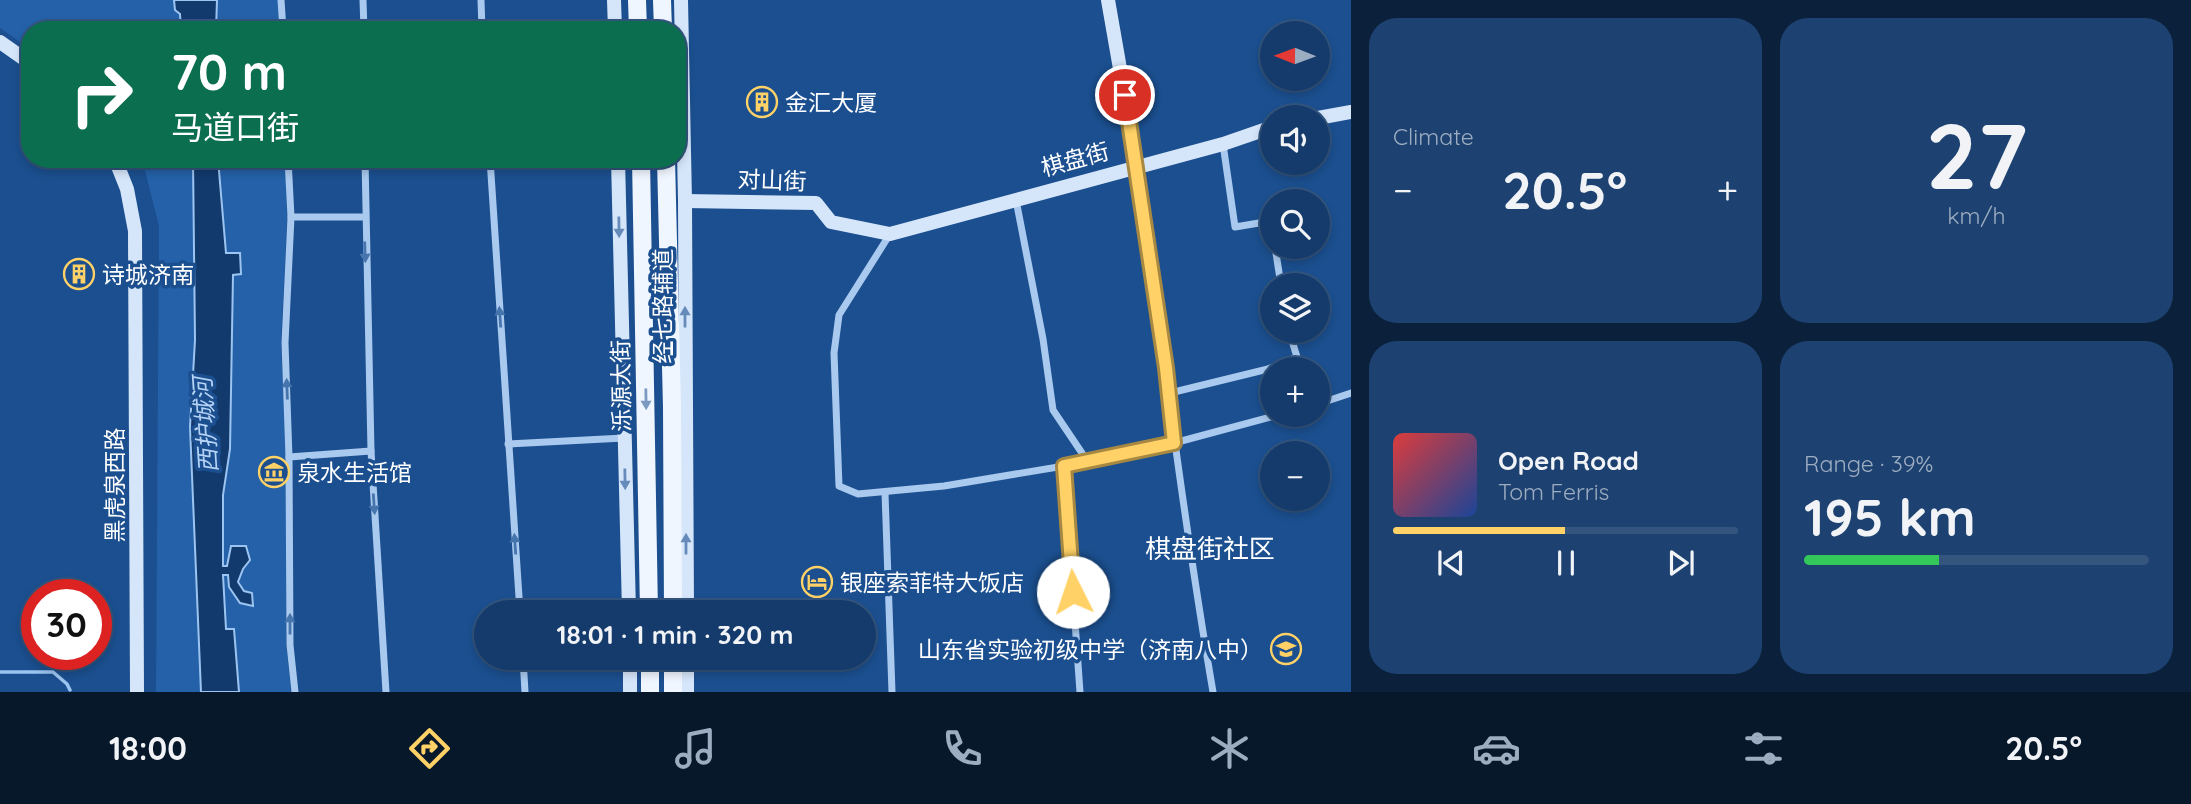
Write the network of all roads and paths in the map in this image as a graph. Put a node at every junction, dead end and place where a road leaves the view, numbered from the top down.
1 (281, 0) edge
2 (363, 0) edge
3 (481, 0) edge
4 (614, 0) edge
5 (637, 0) edge
6 (662, 0) edge
7 (681, 0) edge
8 (1108, 0) edge
9 (282, 21) edge
10 (364, 21) edge
11 (482, 21) edge
12 (615, 21) edge
13 (638, 21) edge
14 (663, 21) edge
15 (681, 21) edge
16 (0, 42) edge
17 (21, 57) edge
18 (1351, 112) edge
19 (1330, 116) edge
20 (1260, 131) edge
21 (1223, 144) junction
22 (1137, 166) junction
23 (119, 168) edge
24 (288, 168) edge
25 (365, 168) edge
26 (491, 168) edge
27 (618, 168) edge
28 (641, 168) edge
29 (666, 168) edge
30 (684, 168) edge
31 (1016, 199) junction
32 (685, 201) junction
33 (365, 217) junction
34 (291, 218) junction
35 (1260, 223) edge
36 (890, 234) junction
37 (1293, 343) edge
38 (1170, 393) junction
39 (1351, 393) edge
40 (1330, 400) edge
41 (1260, 420) edge
42 (624, 438) junction
43 (1174, 443) junction
44 (508, 444) junction
45 (371, 451) junction
46 (289, 457) junction
47 (1088, 462) junction
48 (1064, 466) junction
49 (885, 493) junction
50 (519, 600) edge
51 (629, 600) edge
52 (649, 600) edge
53 (673, 600) edge
54 (687, 600) edge
55 (524, 670) edge
56 (630, 670) edge
57 (650, 670) edge
58 (673, 670) edge
59 (687, 670) edge
60 (137, 692) edge
61 (295, 692) edge
62 (386, 692) edge
63 (525, 692) edge
64 (630, 692) edge
65 (650, 692) edge
66 (673, 692) edge
67 (687, 692) edge
68 (892, 692) edge
69 (1080, 692) edge
70 (1213, 692) edge

1 - 9 street
2 - 10 street
3 - 11 street
4 - 12 street
5 - 13 main road
6 - 14 main road
7 - 15 street, 经七路辅道
8 - 22 street
16 - 17 street
18 - 19 street
20 - 21 street, 棋盘街
21 - 22 street, 棋盘街
21 - 35 street
22 - 31 street, 棋盘街
22 - 38 street
23 - 60 street, 黑虎泉西路
24 - 34 street
25 - 33 street
44 -> 26 street
27 -> 42 street, 经七路辅道
28 -> 52 main road, 泺源大街
29 - 53 main road
30 - 32 street, 经七路辅道
31 - 36 street, 棋盘街
31 - 47 street
32 - 36 street, 对山街
54 -> 32 street, 经七路辅道
33 - 34 street
33 -> 45 street
46 -> 34 street
36 - 49 street
37 - 38 street
38 - 43 street
39 - 40 street
41 - 43 street
42 - 44 street
42 -> 51 street, 经七路辅道
43 - 47 street
43 - 70 street
50 -> 44 street
45 - 46 street
45 -> 62 street
61 -> 46 street
47 - 48 street
48 - 49 street
48 - 69 street
49 - 68 street
55 - 63 street
56 - 64 street
57 - 65 main road
58 - 66 main road
59 - 67 street

